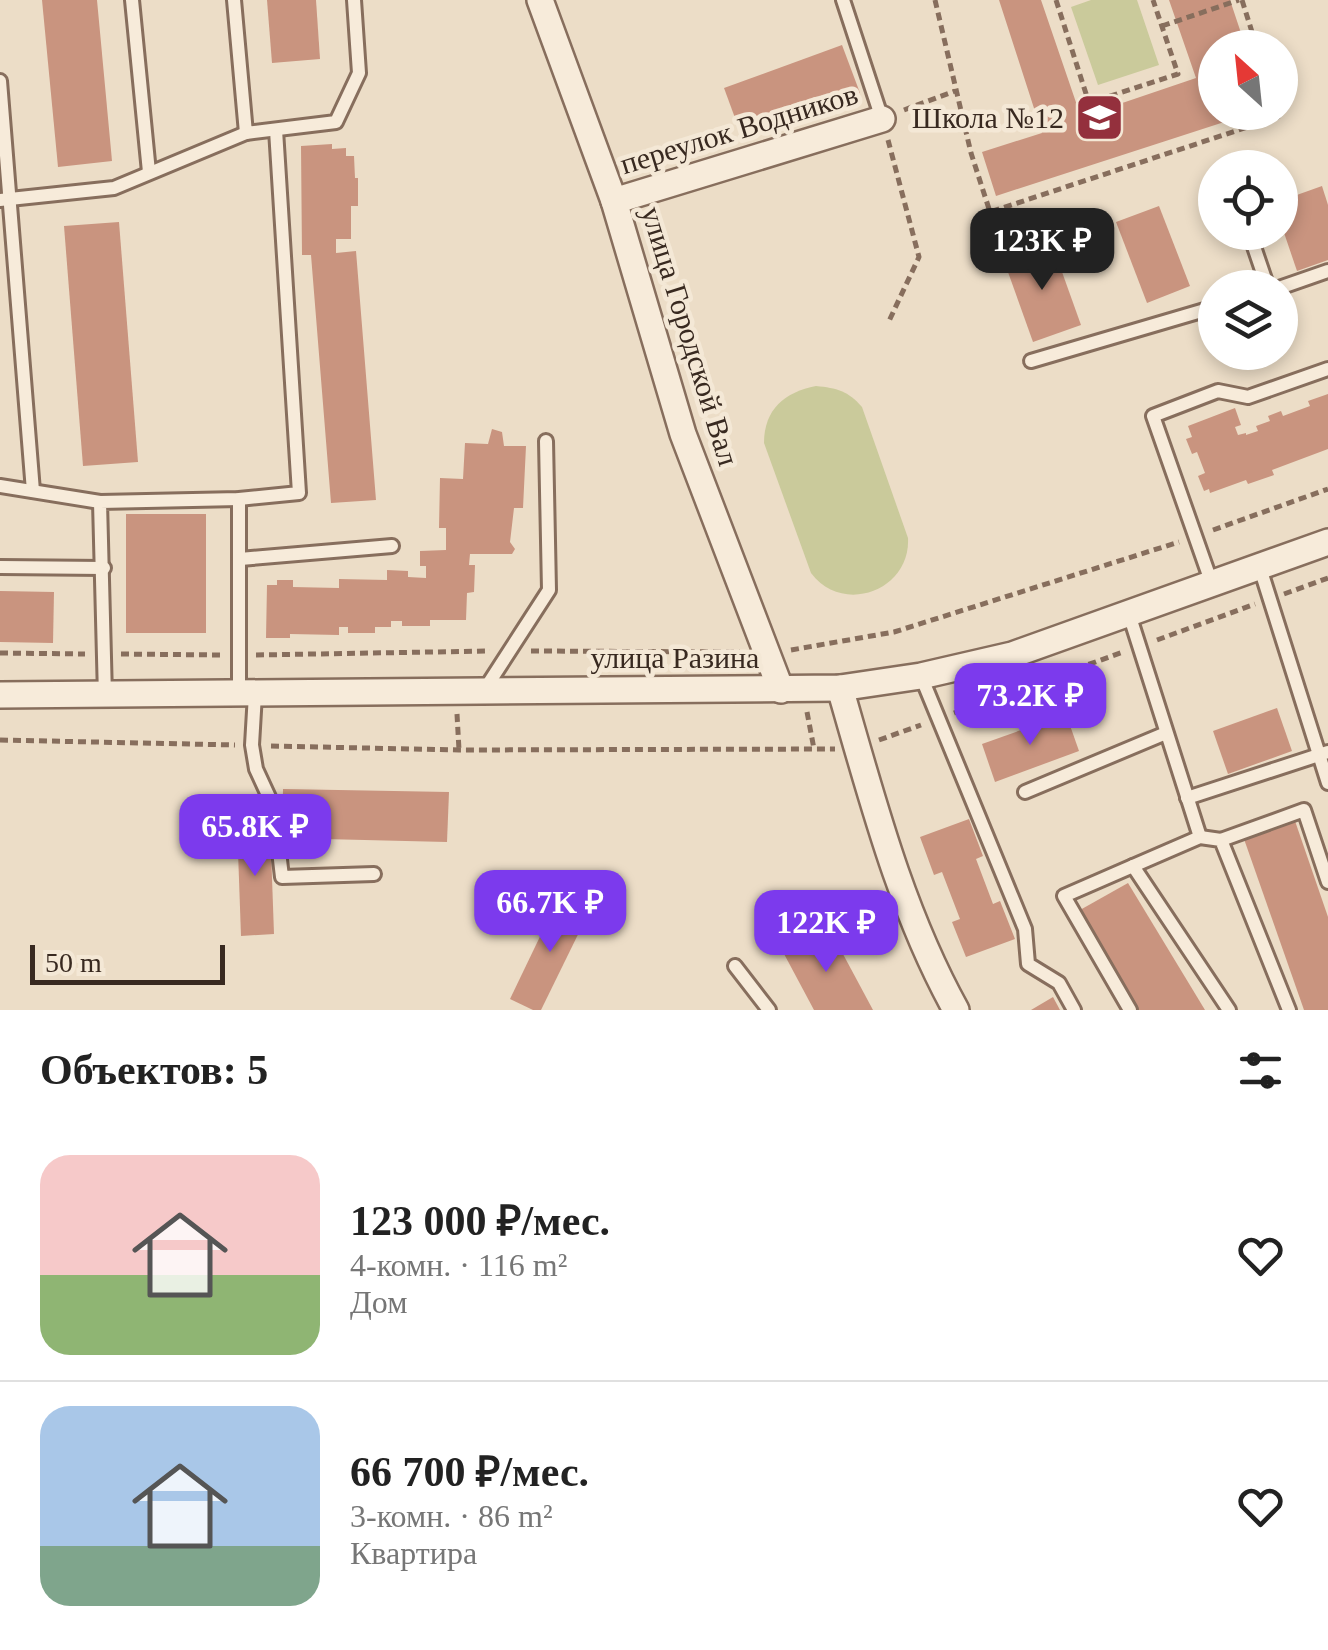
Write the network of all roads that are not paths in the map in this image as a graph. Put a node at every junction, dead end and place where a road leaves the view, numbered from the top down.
1 (132, 0) edge
2 (234, 0) edge
3 (354, 0) edge
4 (540, 0) edge
5 (842, 0) edge
6 (0, 80) edge
7 (882, 118) joint
8 (276, 130) junction
9 (246, 133) junction
10 (149, 172) junction
11 (5, 199) edge
12 (614, 201) junction
13 (1328, 271) edge
14 (1298, 282) edge
15 (1198, 312) edge
16 (1031, 361) dead end
17 (1328, 369) edge
18 (546, 442) dead end
19 (0, 486) edge
20 (33, 491) junction
21 (239, 498) junction
22 (100, 502) junction
23 (1328, 542) edge
24 (392, 546) dead end
25 (240, 560) junction
26 (0, 567) edge
27 (104, 568) junction
28 (1260, 568) junction
29 (1212, 585) junction
30 (1129, 614) junction
31 (921, 676) junction
32 (840, 688) junction
33 (781, 690) junction
34 (484, 692) junction
35 (0, 695) edge
36 (247, 695) junction
37 (106, 696) junction
38 (1166, 733) junction
39 (1324, 753) edge
40 (1328, 784) edge
41 (1026, 792) dead end
42 (1187, 798) junction
43 (1200, 837) junction
44 (1221, 840) junction
45 (1133, 866) junction
46 (374, 874) dead end
47 (1328, 882) edge
48 (734, 966) dead end
49 (769, 1010) edge
50 (956, 1010) edge
51 (1074, 1010) edge
52 (1130, 1010) edge
53 (1229, 1010) edge
54 (1289, 1010) edge

1 - 10 lane
2 - 9 lane
3 - 8 lane
4 - 12 street, улица Городской Вал
5 - 7 lane
6 - 11 lane
7 - 12 street, переулок Водников
8 - 9 lane
8 - 21 lane
9 - 10 lane
10 - 11 lane
11 - 20 lane
12 - 33 street, улица Городской Вал
13 - 14 lane
15 - 16 lane
17 - 29 lane
18 - 34 lane
19 - 20 lane
20 - 22 lane
21 - 22 lane
21 - 25 lane
22 - 27 lane
23 - 28 street, улица Разина
24 - 25 lane
25 - 36 lane
26 - 27 lane
27 - 37 lane
28 - 29 street, улица Разина
28 - 39 lane
29 - 30 street, улица Разина
30 - 31 street, улица Разина
30 - 38 lane
31 - 32 street, улица Разина
31 - 51 lane
32 - 33 street, улица Разина
32 - 50 street
33 - 34 street, улица Разина
34 - 36 street, улица Разина
35 - 37 street, улица Разина
36 - 37 street, улица Разина
36 - 46 lane
38 - 41 lane
38 - 42 lane
39 - 40 lane
39 - 42 lane
42 - 43 lane
43 - 44 lane
43 - 45 lane
44 - 47 lane
44 - 54 lane
45 - 52 lane
45 - 53 lane
48 - 49 lane

